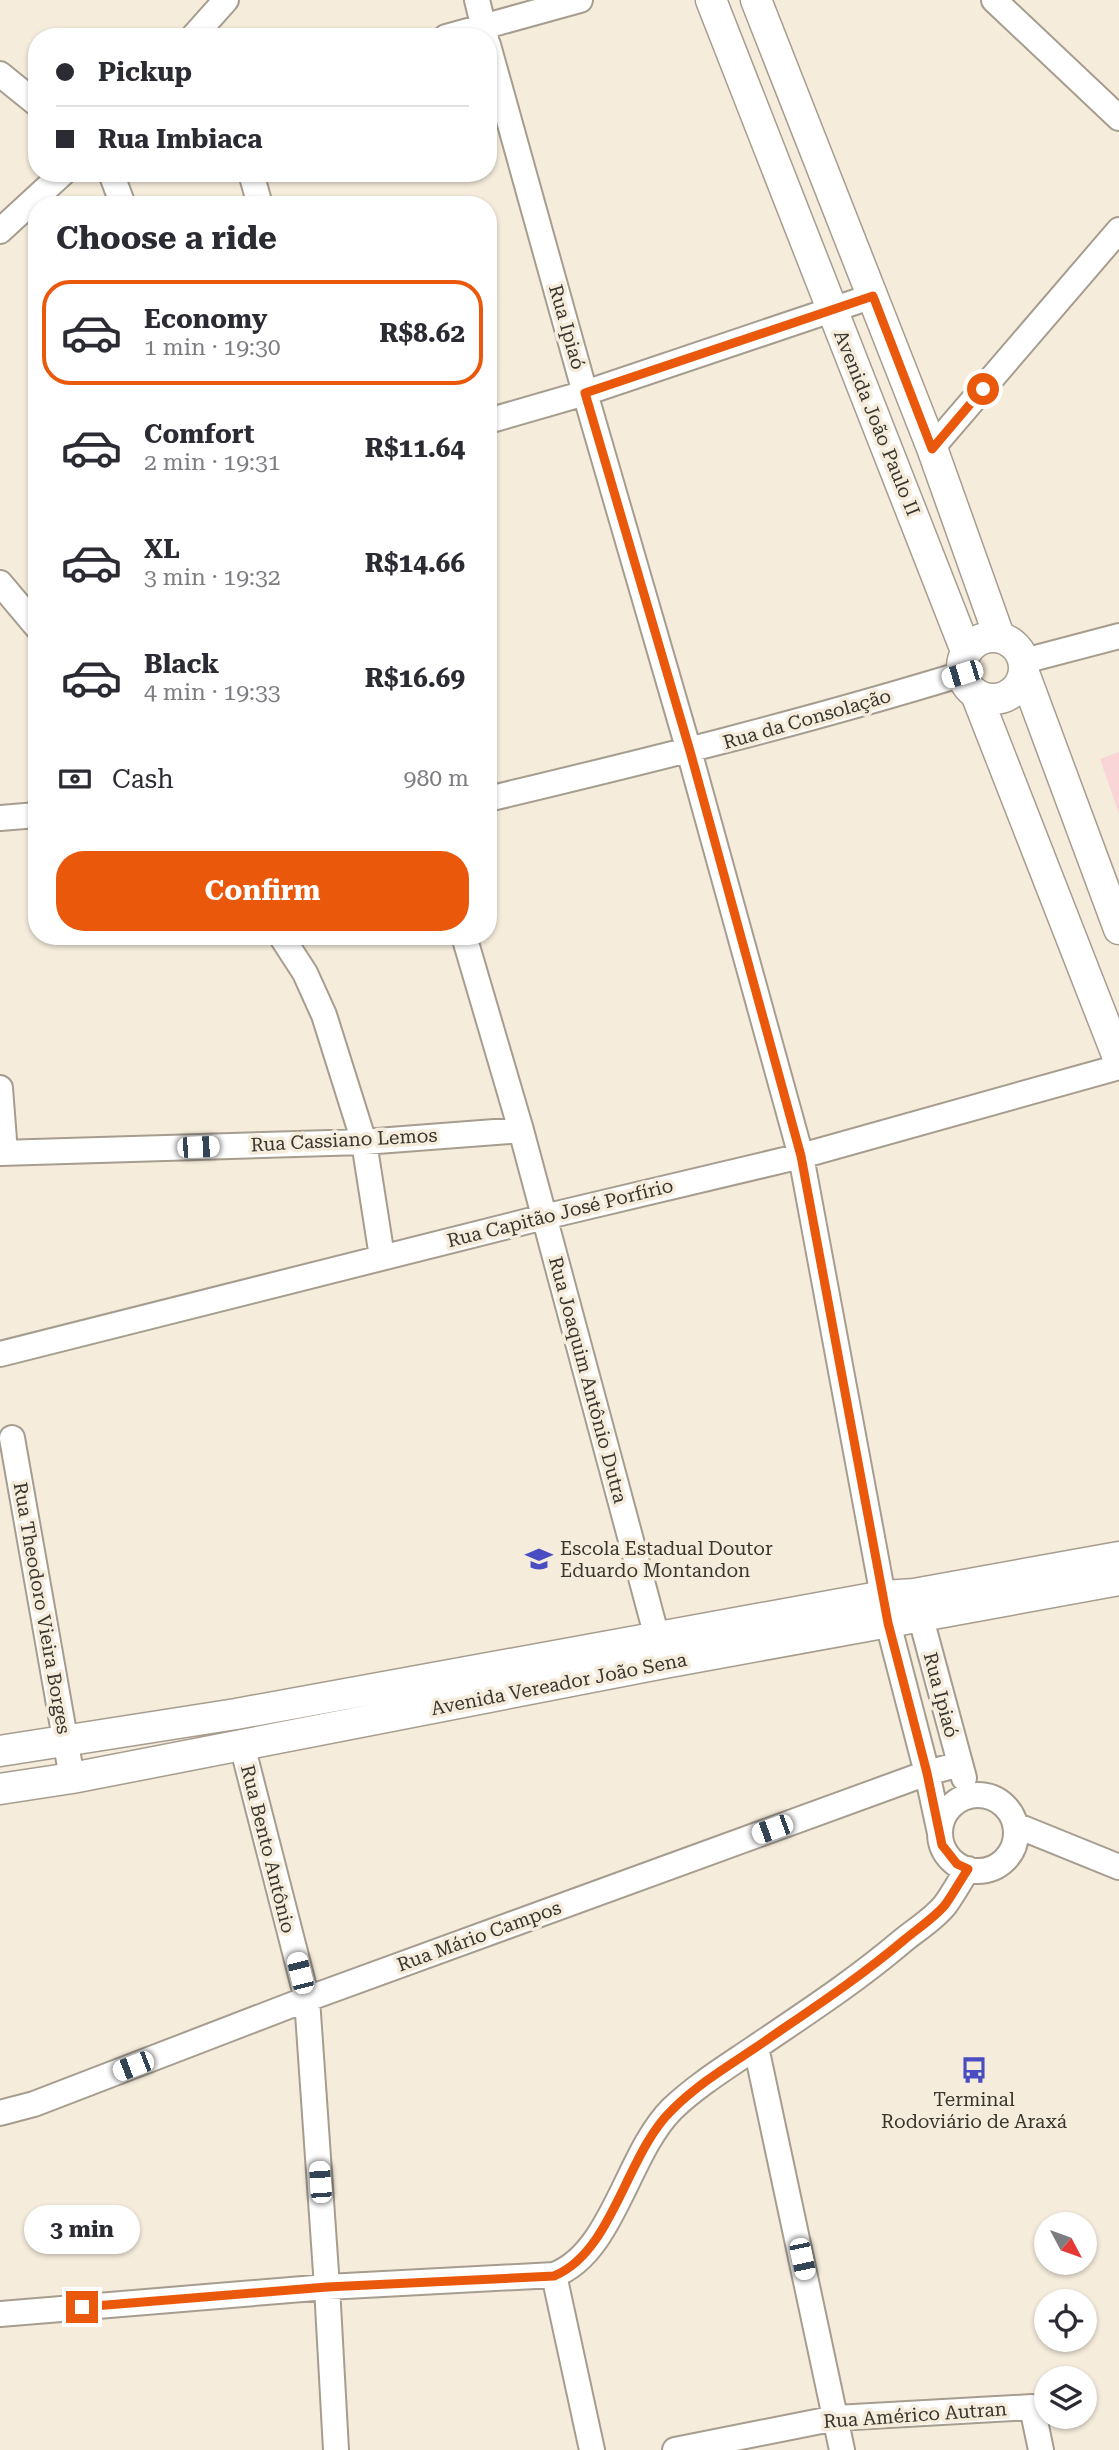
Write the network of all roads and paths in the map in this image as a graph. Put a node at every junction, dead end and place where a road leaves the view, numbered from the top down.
1 (226, 0) edge
2 (477, 0) edge
3 (580, 0) edge
4 (711, 0) edge
5 (994, 0) edge
6 (762, 4) edge
7 (207, 28) edge
8 (484, 28) edge
9 (497, 32) edge
10 (0, 74) edge
11 (497, 76) edge
12 (28, 97) edge
13 (1119, 118) edge
14 (53, 182) edge
15 (38, 196) edge
16 (28, 205) edge
17 (1119, 230) edge
18 (0, 231) edge
19 (873, 296) junction
20 (832, 310) junction
21 (585, 393) junction
22 (497, 418) edge
23 (932, 449) junction
24 (0, 583) edge
25 (28, 616) edge
26 (999, 636) junction
27 (1119, 636) edge
28 (1024, 667) junction
29 (968, 673) junction
30 (690, 751) junction
31 (497, 797) edge
32 (28, 816) edge
33 (0, 818) edge
34 (1119, 929) edge
35 (287, 945) edge
36 (467, 945) edge
37 (1119, 1060) edge
38 (1119, 1067) edge
39 (0, 1088) edge
40 (521, 1130) junction
41 (364, 1142) junction
42 (2, 1153) edge
43 (801, 1156) junction
44 (544, 1217) junction
45 (382, 1257) junction
46 (0, 1354) edge
47 (12, 1438) dead end
48 (1119, 1557) edge
49 (1119, 1580) edge
50 (917, 1605) junction
51 (886, 1609) junction
52 (661, 1651) junction
53 (66, 1740) junction
54 (242, 1745) junction
55 (0, 1751) edge
56 (960, 1764) junction
57 (927, 1773) junction
58 (72, 1778) junction
59 (0, 1789) edge
60 (968, 1796) junction
61 (1015, 1825) junction
62 (940, 1833) junction
63 (1119, 1867) edge
64 (968, 1869) junction
65 (307, 1999) junction
66 (756, 2047) junction
67 (0, 2113) edge
68 (554, 2276) junction
69 (327, 2287) junction
70 (0, 2314) edge
71 (836, 2418) junction
72 (336, 2450) edge
73 (592, 2450) edge
74 (675, 2450) edge
75 (842, 2450) edge
76 (1041, 2450) edge

1 - 7 street
2 - 8 street, Rua Ipiaó
3 - 9 street
4 - 20 main road, Avenida João Paulo II
5 - 13 street
6 - 19 main road, Avenida João Paulo II
10 - 12 street
11 - 21 street, Rua Ipiaó
14 - 15 street
16 - 18 street
17 - 23 street
19 - 20 street
19 - 23 main road, Avenida João Paulo II
20 - 21 street
20 - 29 main road, Avenida João Paulo II
21 - 22 street
21 - 30 street, Rua Ipiaó
23 - 26 main road, Avenida João Paulo II
24 - 25 street
26 - 28 main road
26 - 29 main road
27 - 28 street
28 - 29 main road
28 - 34 main road
29 - 30 street, Rua da Consolação
29 - 37 main road, Avenida João Paulo II
30 - 31 street, Rua da Consolação
30 - 43 street, Rua Ipiaó
32 - 33 street
35 - 41 street
36 - 40 street, Rua Joaquim Antônio Dutra
38 - 43 street, Rua Capitão José Porfírio
39 - 42 street
40 - 41 street, Rua Cassiano Lemos
40 - 44 street, Rua Joaquim Antônio Dutra
41 - 42 street, Rua Cassiano Lemos
41 - 45 street
43 - 44 street, Rua Capitão José Porfírio
43 - 51 street, Rua Ipiaó
44 - 45 street, Rua Capitão José Porfírio
44 - 52 street, Rua Joaquim Antônio Dutra
45 - 46 street, Rua Capitão José Porfírio
47 - 53 street, Rua Theodoro Vieira Borges
48 - 50 main road, Avenida Vereador João Sena
49 - 50 main road, Avenida Vereador João Sena
50 - 51 main road, Avenida Vereador João Sena
50 - 56 street, Rua Ipiaó
51 - 52 main road, Avenida Vereador João Sena
51 - 57 street, Rua Ipiaó
52 - 53 main road, Avenida Vereador João Sena
52 - 54 main road, Avenida Vereador João Sena
53 - 55 main road, Avenida Vereador João Sena
53 - 58 street, Rua Theodoro Vieira Borges
54 - 58 main road, Avenida Vereador João Sena
54 - 65 street, Rua Bento Antônio
56 - 57 street, Rua Mário Campos
56 - 60 street, Rua Ipiaó
57 - 62 street, Rua Ipiaó
57 - 65 street, Rua Mário Campos
58 - 59 main road, Avenida Vereador João Sena
60 - 61 street
60 - 62 street
61 - 63 street
61 - 64 street
62 - 64 street, Rua Ipiaó
64 - 66 street
65 - 67 street, Rua Mário Campos
65 - 69 street, Rua Bento Antônio
66 - 68 street
66 - 71 street
68 - 69 street
68 - 73 street
69 - 70 street
69 - 72 street, Rua Bento Antônio
71 - 74 street, Rua Américo Autran
71 - 75 street
71 - 76 street, Rua Américo Autran

